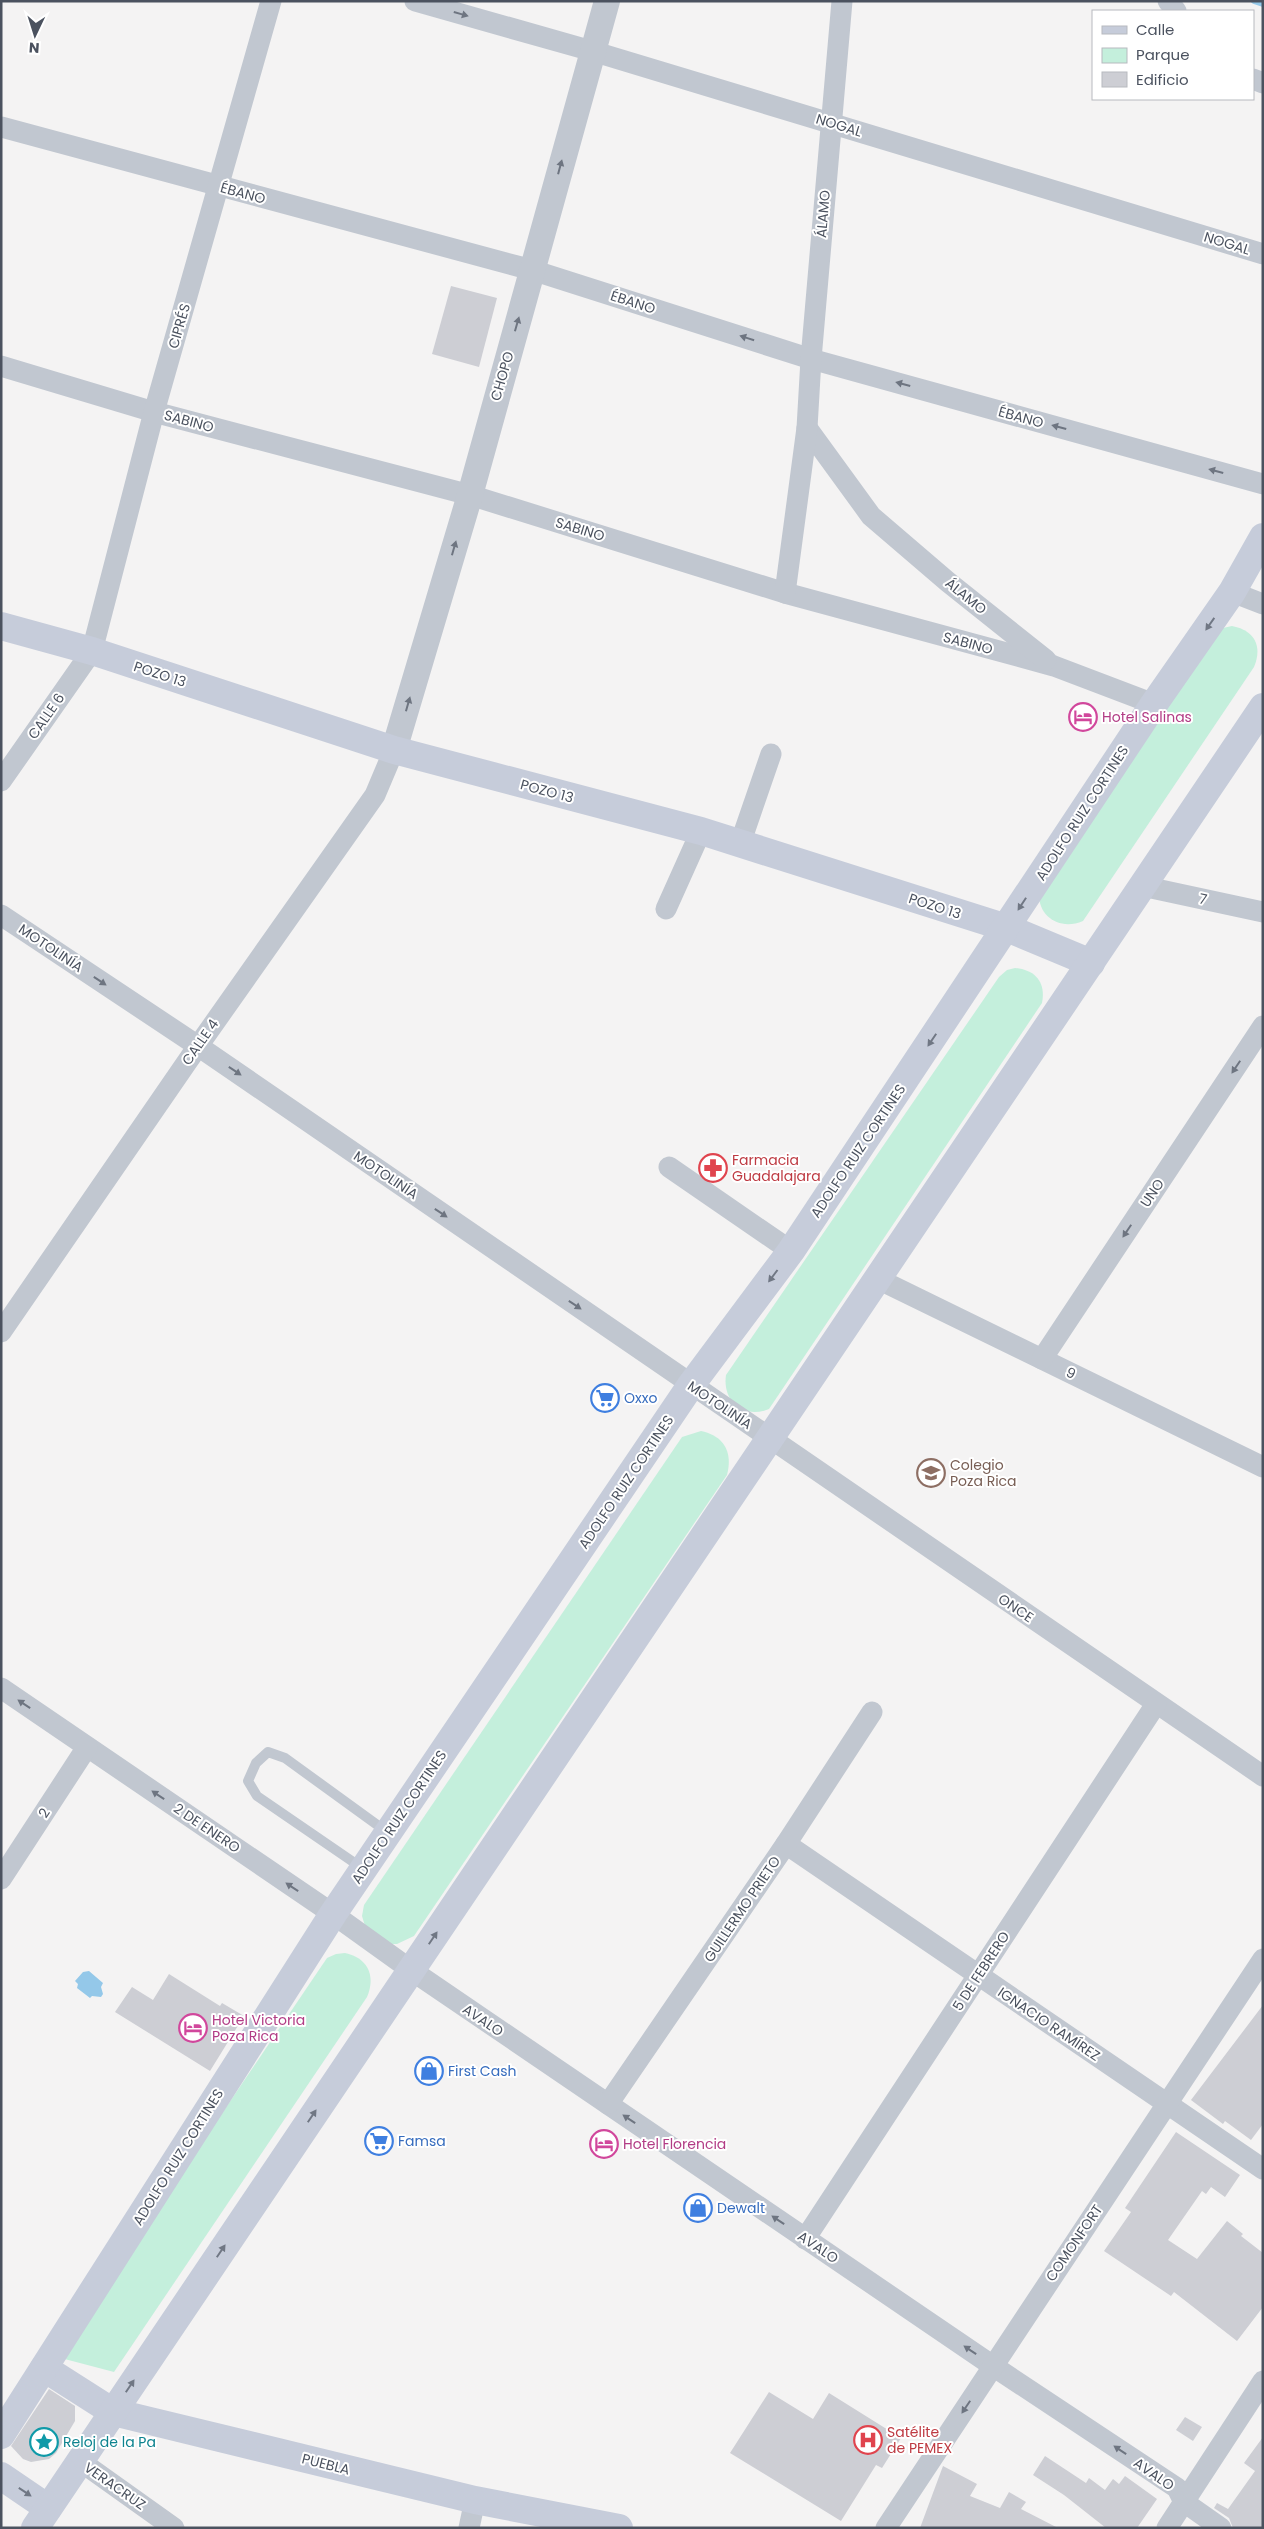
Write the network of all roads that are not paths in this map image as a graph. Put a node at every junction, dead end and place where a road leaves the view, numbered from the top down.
1 (271, 1) edge
2 (414, 1) edge
3 (607, 1) edge
4 (842, 1) edge
5 (592, 51) junction
6 (831, 123) junction
7 (1, 126) edge
8 (220, 187) junction
9 (1263, 254) edge
10 (532, 270) junction
11 (811, 359) junction
12 (1, 366) edge
13 (154, 412) junction
14 (807, 428) junction
15 (1263, 484) edge
16 (470, 494) junction
17 (1263, 537) edge
18 (1232, 592) junction
19 (785, 593) junction
20 (1263, 604) edge
21 (1, 626) edge
22 (92, 651) junction
23 (1054, 666) junction
24 (1154, 704) junction
25 (1263, 707) edge
26 (394, 750) junction
27 (771, 754) dead end
28 (1, 781) edge
29 (701, 831) junction
30 (740, 844) junction
31 (1142, 886) junction
32 (666, 909) dead end
33 (1263, 912) edge
34 (1, 915) edge
35 (1006, 928) junction
36 (1090, 963) junction
37 (1263, 1026) edge
38 (198, 1046) junction
39 (669, 1167) dead end
40 (791, 1252) junction
41 (878, 1279) junction
42 (1, 1332) edge
43 (1042, 1359) junction
44 (692, 1385) junction
45 (770, 1438) junction
46 (1263, 1468) edge
47 (1, 1688) edge
48 (1156, 1704) junction
49 (872, 1712) dead end
50 (87, 1747) junction
51 (1263, 1776) edge
52 (388, 1833) junction
53 (786, 1844) junction
54 (364, 1869) junction
55 (1, 1879) edge
56 (332, 1914) junction
57 (1263, 1959) edge
58 (410, 1970) junction
59 (978, 1975) junction
60 (608, 2104) junction
61 (1167, 2104) junction
62 (1263, 2169) edge
63 (806, 2239) junction
64 (993, 2366) junction
65 (44, 2368) junction
66 (1263, 2381) edge
67 (113, 2412) junction
68 (1, 2435) edge
69 (80, 2461) junction
70 (1, 2476) edge
71 (475, 2500) junction
72 (1184, 2502) junction
73 (41, 2518) edge
74 (174, 2528) edge
75 (468, 2528) edge
76 (619, 2528) edge
77 (886, 2528) edge
78 (1167, 2528) edge
79 (1221, 2528) edge

1 - 8 street, CIPRÉS
2 -> 5 street, NOGAL
3 - 5 street, CHOPO
4 - 6 street, ÁLAMO
5 - 6 street, NOGAL
10 -> 5 street, CHOPO
6 - 9 street, NOGAL
6 - 11 street, ÁLAMO
7 - 8 street, ÉBANO
8 - 10 street, ÉBANO
8 - 13 street, CIPRÉS
11 -> 10 street, ÉBANO
16 -> 10 street, CHOPO
11 - 14 street, ÁLAMO
15 -> 11 street, ÉBANO
12 - 13 street, SABINO
13 - 16 street, SABINO
13 - 22 street, CIPRÉS
14 - 19 street, ÁLAMO
14 - 23 street, ÁLAMO
16 - 19 street, SABINO
26 -> 16 street, CHOPO
17 - 18 main road, ADOLFO RUIZ CORTINES
18 - 20 street
18 -> 24 main road, ADOLFO RUIZ CORTINES
19 - 23 street, SABINO
21 - 22 main road, POZO 13
22 - 26 main road, POZO 13
22 - 28 street, CALLE 6
23 - 24 street, SABINO
24 -> 35 main road, ADOLFO RUIZ CORTINES
25 - 31 main road
26 - 29 main road, POZO 13
26 - 38 street, CALLE 4
27 - 30 street
29 - 30 main road, POZO 13
29 - 32 street
30 - 35 main road, POZO 13
31 - 33 street, 7
31 - 36 main road
34 -> 38 street, MOTOLINÍA
35 - 36 main road, POZO 13
35 -> 40 main road, ADOLFO RUIZ CORTINES
36 - 41 main road
37 -> 43 street, UNO
38 - 42 street, CALLE 4
38 -> 44 street, MOTOLINÍA
39 - 40 street
40 -> 44 main road, ADOLFO RUIZ CORTINES
41 - 43 street, 9
41 - 45 main road
43 - 46 street, 9
44 - 45 street, MOTOLINÍA
44 - 52 main road, ADOLFO RUIZ CORTINES
45 - 48 street, ONCE
58 -> 45 main road
50 -> 47 street, 2 DE ENERO
48 - 51 street, ONCE
48 - 59 street, 5 DE FEBRERO
49 - 53 street, GUILLERMO PRIETO
50 - 55 street, 2
56 -> 50 street, 2 DE ENERO
52 - 54 main road, ADOLFO RUIZ CORTINES
52 - 54 lane
53 - 59 street, IGNACIO RAMÍREZ
53 - 60 street, GUILLERMO PRIETO
54 - 56 main road, ADOLFO RUIZ CORTINES
56 - 58 street, 2 DE ENERO
56 - 65 main road, ADOLFO RUIZ CORTINES
57 - 61 street, COMONFORT
58 - 60 street, AVALO
67 -> 58 main road
59 - 61 street, IGNACIO RAMÍREZ
59 - 63 street, 5 DE FEBRERO
63 -> 60 street, AVALO
61 - 62 street, IGNACIO RAMÍREZ
61 - 64 street, COMONFORT
64 -> 63 street, AVALO
72 -> 64 street, AVALO
64 -> 77 street, COMONFORT
65 - 67 main road, PUEBLA
65 - 68 main road, ADOLFO RUIZ CORTINES
66 - 72 street
67 - 69 main road
67 - 71 main road, PUEBLA
69 - 73 main road
69 - 74 street, VERACRUZ
70 -> 73 main road
71 - 75 street
71 - 76 main road, PUEBLA
72 - 78 street
72 - 79 street, AVALO

